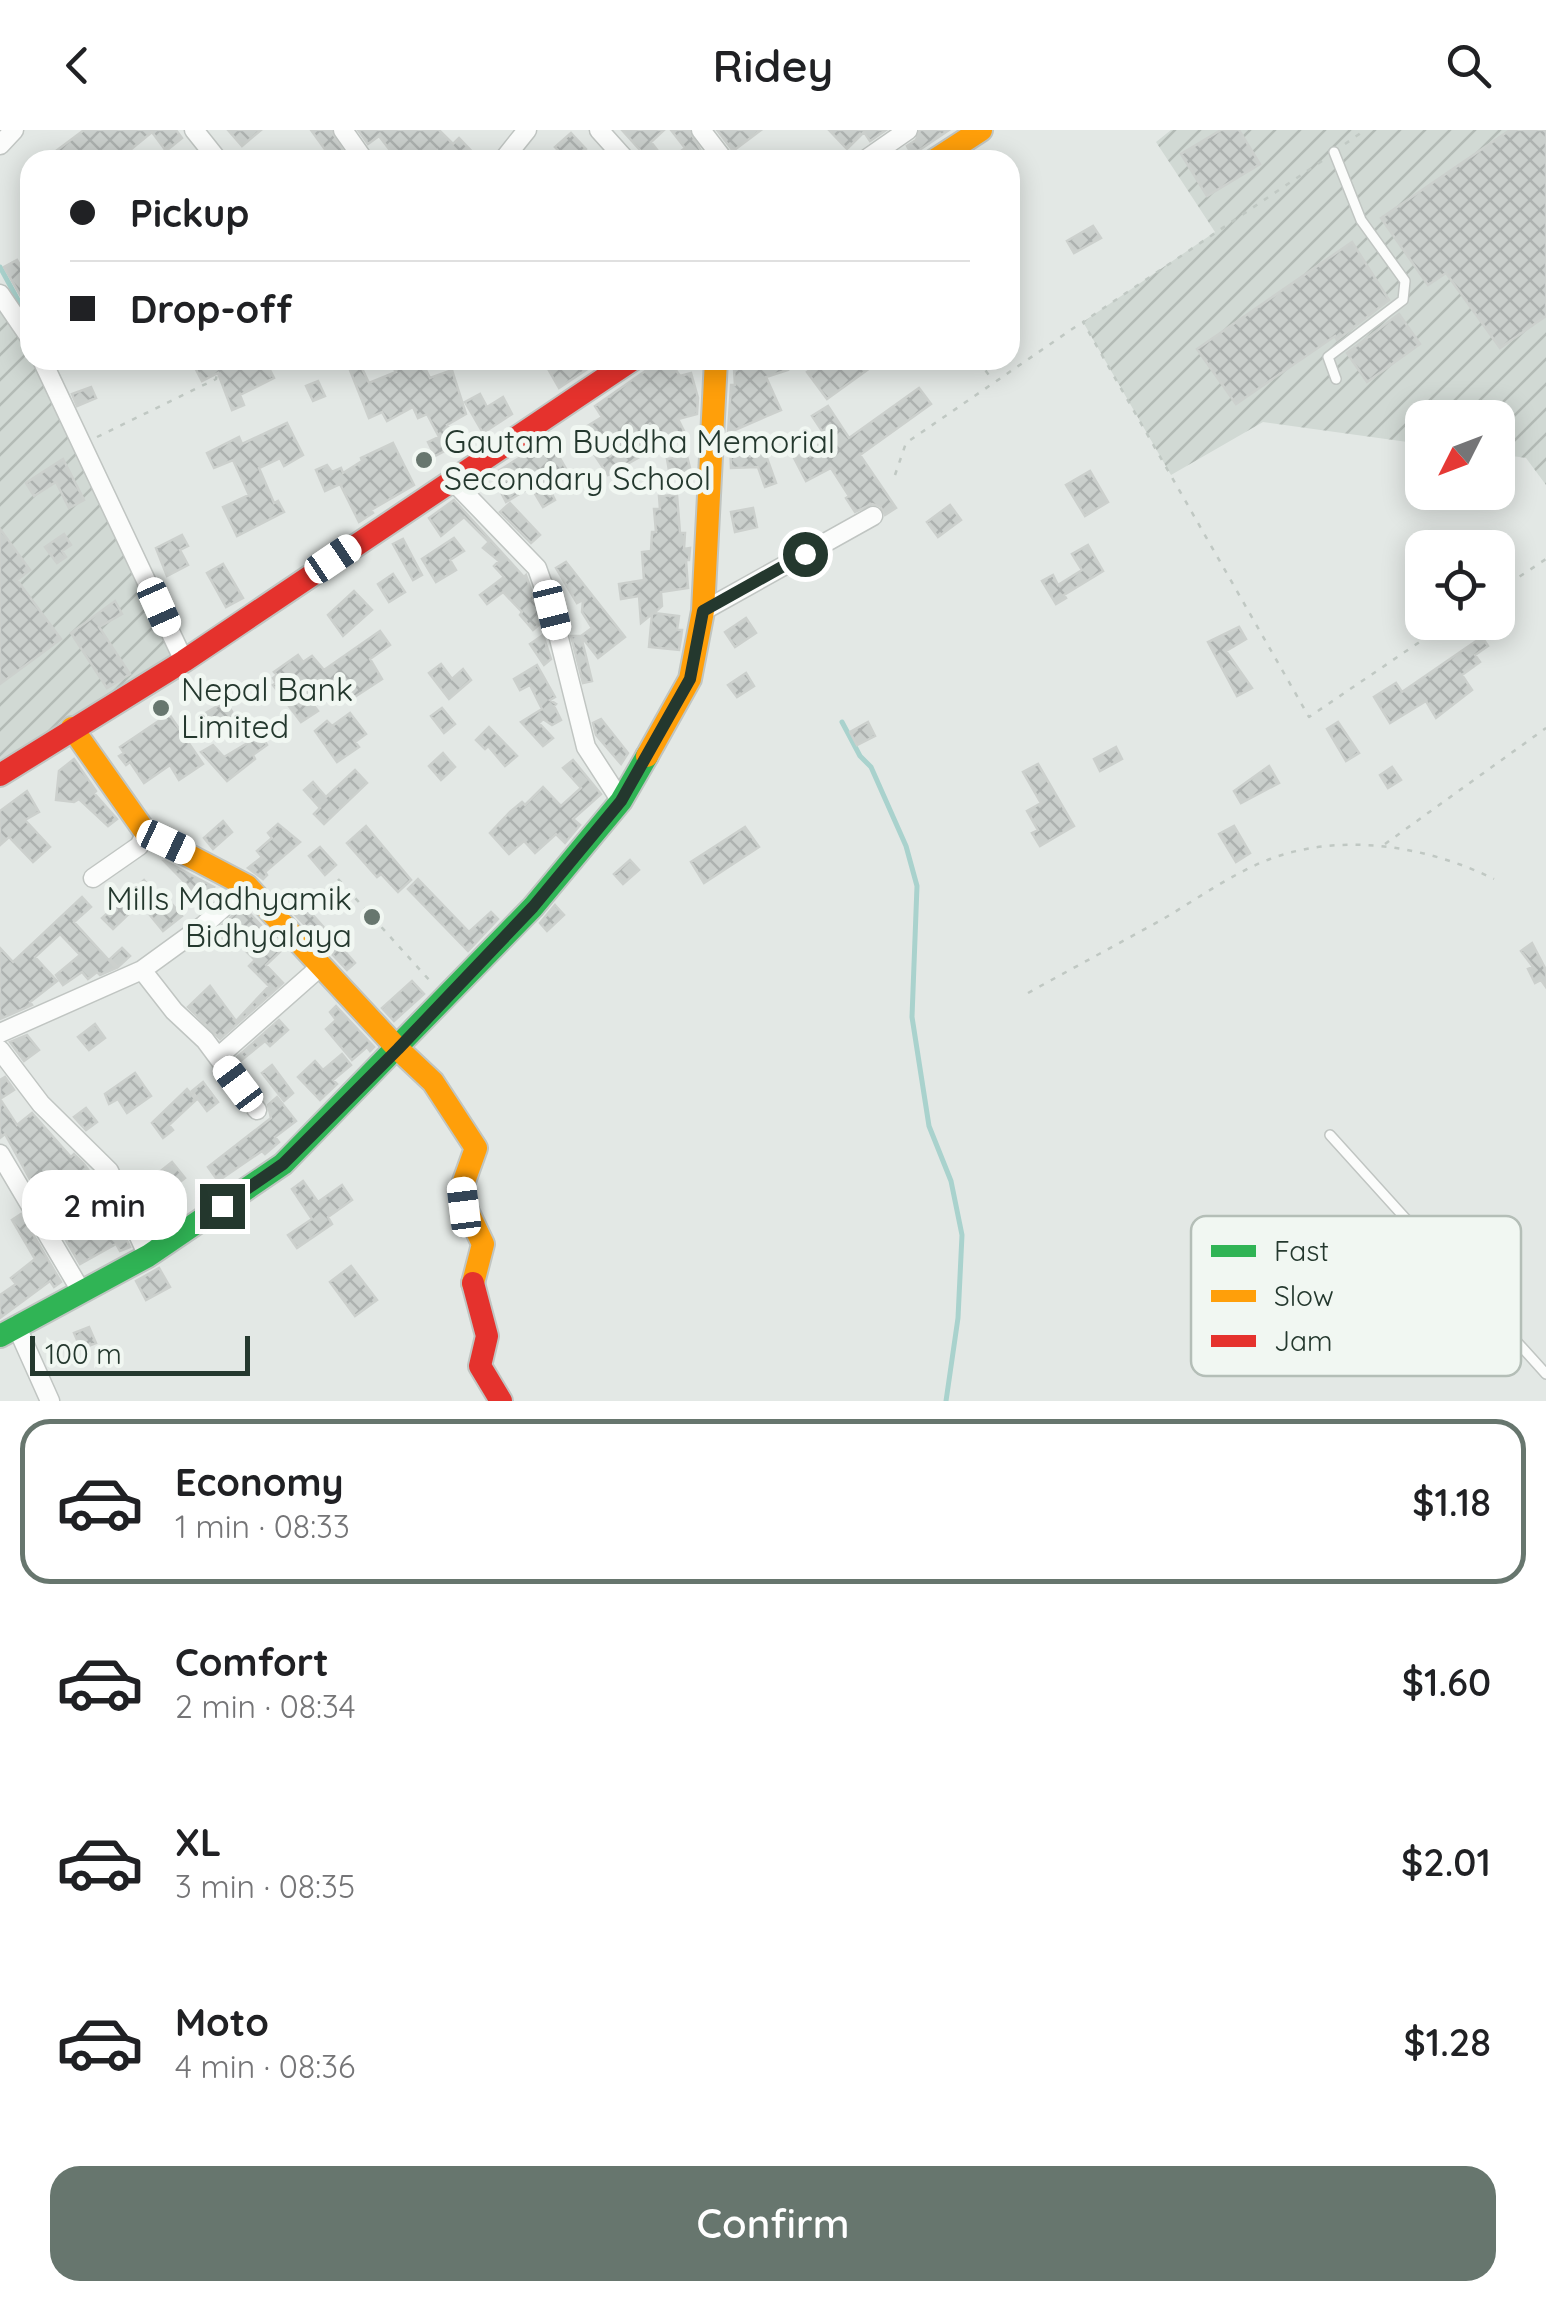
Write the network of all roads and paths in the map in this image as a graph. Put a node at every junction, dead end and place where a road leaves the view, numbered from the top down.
1 (14, 130) edge
2 (194, 130) edge
3 (527, 130) edge
4 (599, 130) edge
5 (701, 130) edge
6 (908, 130) edge
7 (981, 130) edge
8 (1364, 130) edge
9 (0, 145) edge
10 (210, 150) edge
11 (511, 150) edge
12 (617, 150) edge
13 (716, 150) edge
14 (880, 150) edge
15 (950, 150) edge
16 (1334, 152) junction
17 (0, 294) edge
18 (1082, 322) junction
19 (20, 323) edge
20 (1020, 364) edge
21 (47, 370) edge
22 (217, 370) edge
23 (617, 370) edge
24 (715, 370) edge
25 (985, 370) edge
26 (1012, 370) edge
27 (1336, 379) dead end
28 (994, 382) junction
29 (82, 444) junction
30 (895, 475) dead end
31 (452, 480) junction
32 (873, 516) dead end
33 (1546, 559) edge
34 (1515, 580) edge
35 (703, 611) junction
36 (1422, 640) edge
37 (184, 661) junction
38 (72, 728) junction
39 (1546, 728) edge
40 (0, 775) edge
41 (621, 801) junction
42 (146, 833) junction
43 (1382, 846) junction
44 (94, 878) dead end
45 (338, 878) dead end
46 (1494, 879) dead end
47 (247, 886) junction
48 (320, 967) junction
49 (142, 970) junction
50 (1028, 993) dead end
51 (445, 998) junction
52 (0, 1034) edge
53 (398, 1049) junction
54 (0, 1050) edge
55 (218, 1057) junction
56 (257, 1110) dead end
57 (1330, 1135) dead end
58 (0, 1154) edge
59 (1403, 1216) edge
60 (148, 1256) junction
61 (81, 1291) junction
62 (5, 1331) edge
63 (1521, 1346) edge
64 (1546, 1374) edge
65 (50, 1401) edge
66 (501, 1401) edge

1 - 9 street
2 - 10 street
3 - 11 street
4 - 12 street
5 - 13 street
6 - 14 street
7 - 15 street
8 - 16 path
16 - 18 path
16 - 27 lane
17 - 19 street
18 - 20 path
18 - 36 path
21 - 29 street
22 - 29 path
23 - 31 street
24 - 35 street
25 - 28 path
26 - 28 path
28 - 30 path
29 - 37 street
31 - 37 street
31 - 41 street
32 - 35 street
33 - 34 path
35 - 41 street
37 - 38 street
38 - 40 street
38 - 42 street
39 - 43 path
41 - 51 street
42 - 44 street
42 - 47 street
43 - 46 path
43 - 50 path
45 - 51 path
47 - 48 street
47 - 49 street
48 - 53 street
48 - 55 street
49 - 52 street
49 - 55 street
51 - 53 street
53 - 60 street
53 - 66 street
54 - 60 street
55 - 56 street
57 - 59 lane
58 - 61 street
60 - 61 street
61 - 62 street
62 - 65 street
63 - 64 lane

